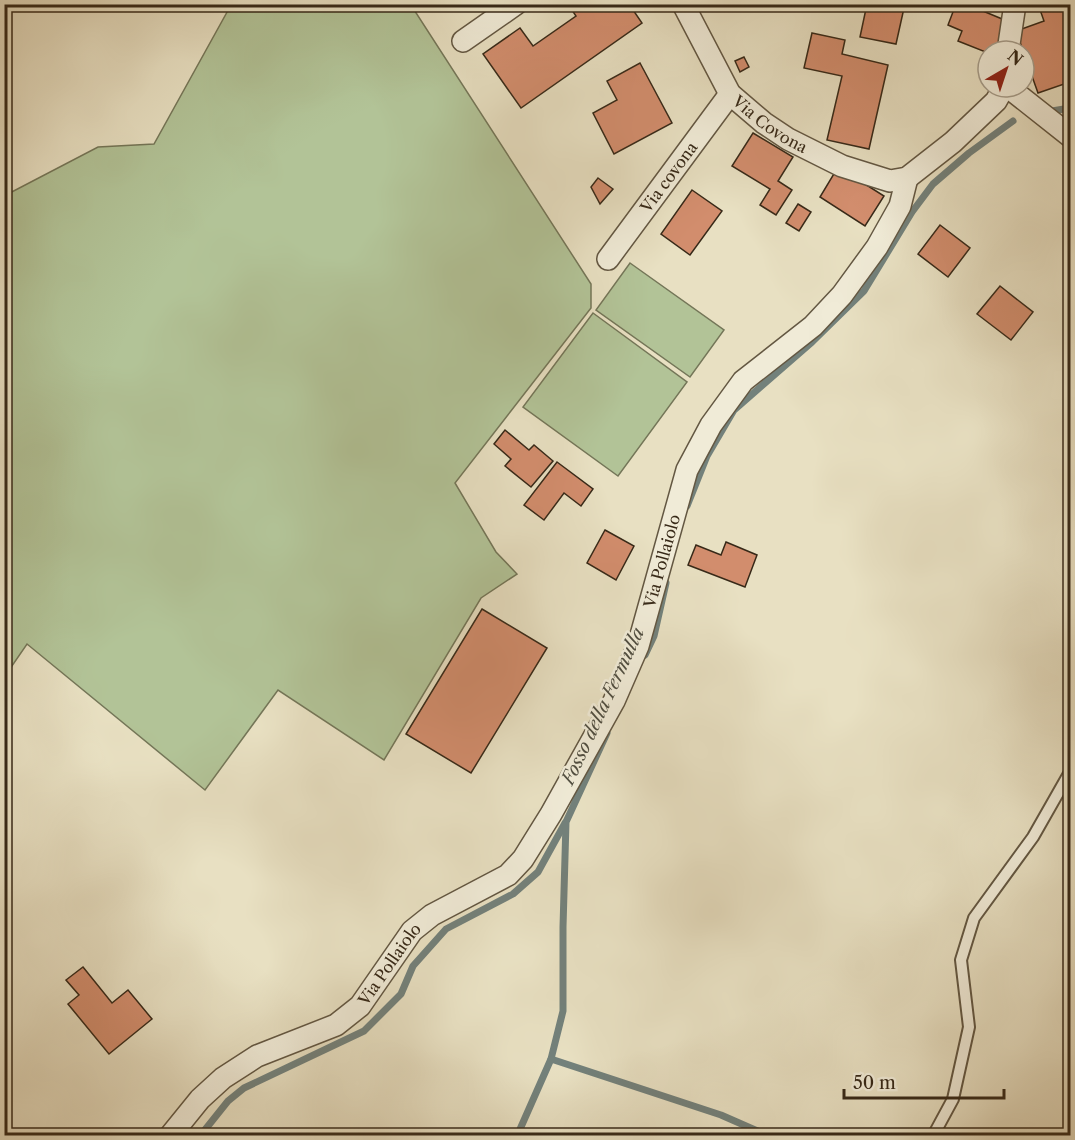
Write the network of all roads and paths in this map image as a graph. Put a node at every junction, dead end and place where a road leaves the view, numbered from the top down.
1 (516, 4) edge
2 (683, 4) edge
3 (1015, 4) edge
4 (1010, 39) edge
5 (464, 41) dead end
6 (730, 94) junction
7 (997, 99) edge
8 (1022, 99) edge
9 (1071, 136) edge
10 (907, 178) junction
11 (608, 259) dead end
12 (1071, 772) edge
13 (170, 1136) edge
14 (933, 1136) edge

1 - 5 street
2 - 6 street, Via Covona
3 - 4 street
6 - 10 street, Via Covona
6 - 11 street, Via covona
7 - 10 street
8 - 9 street
10 - 13 street, Via Pollaiolo
12 - 14 lane

